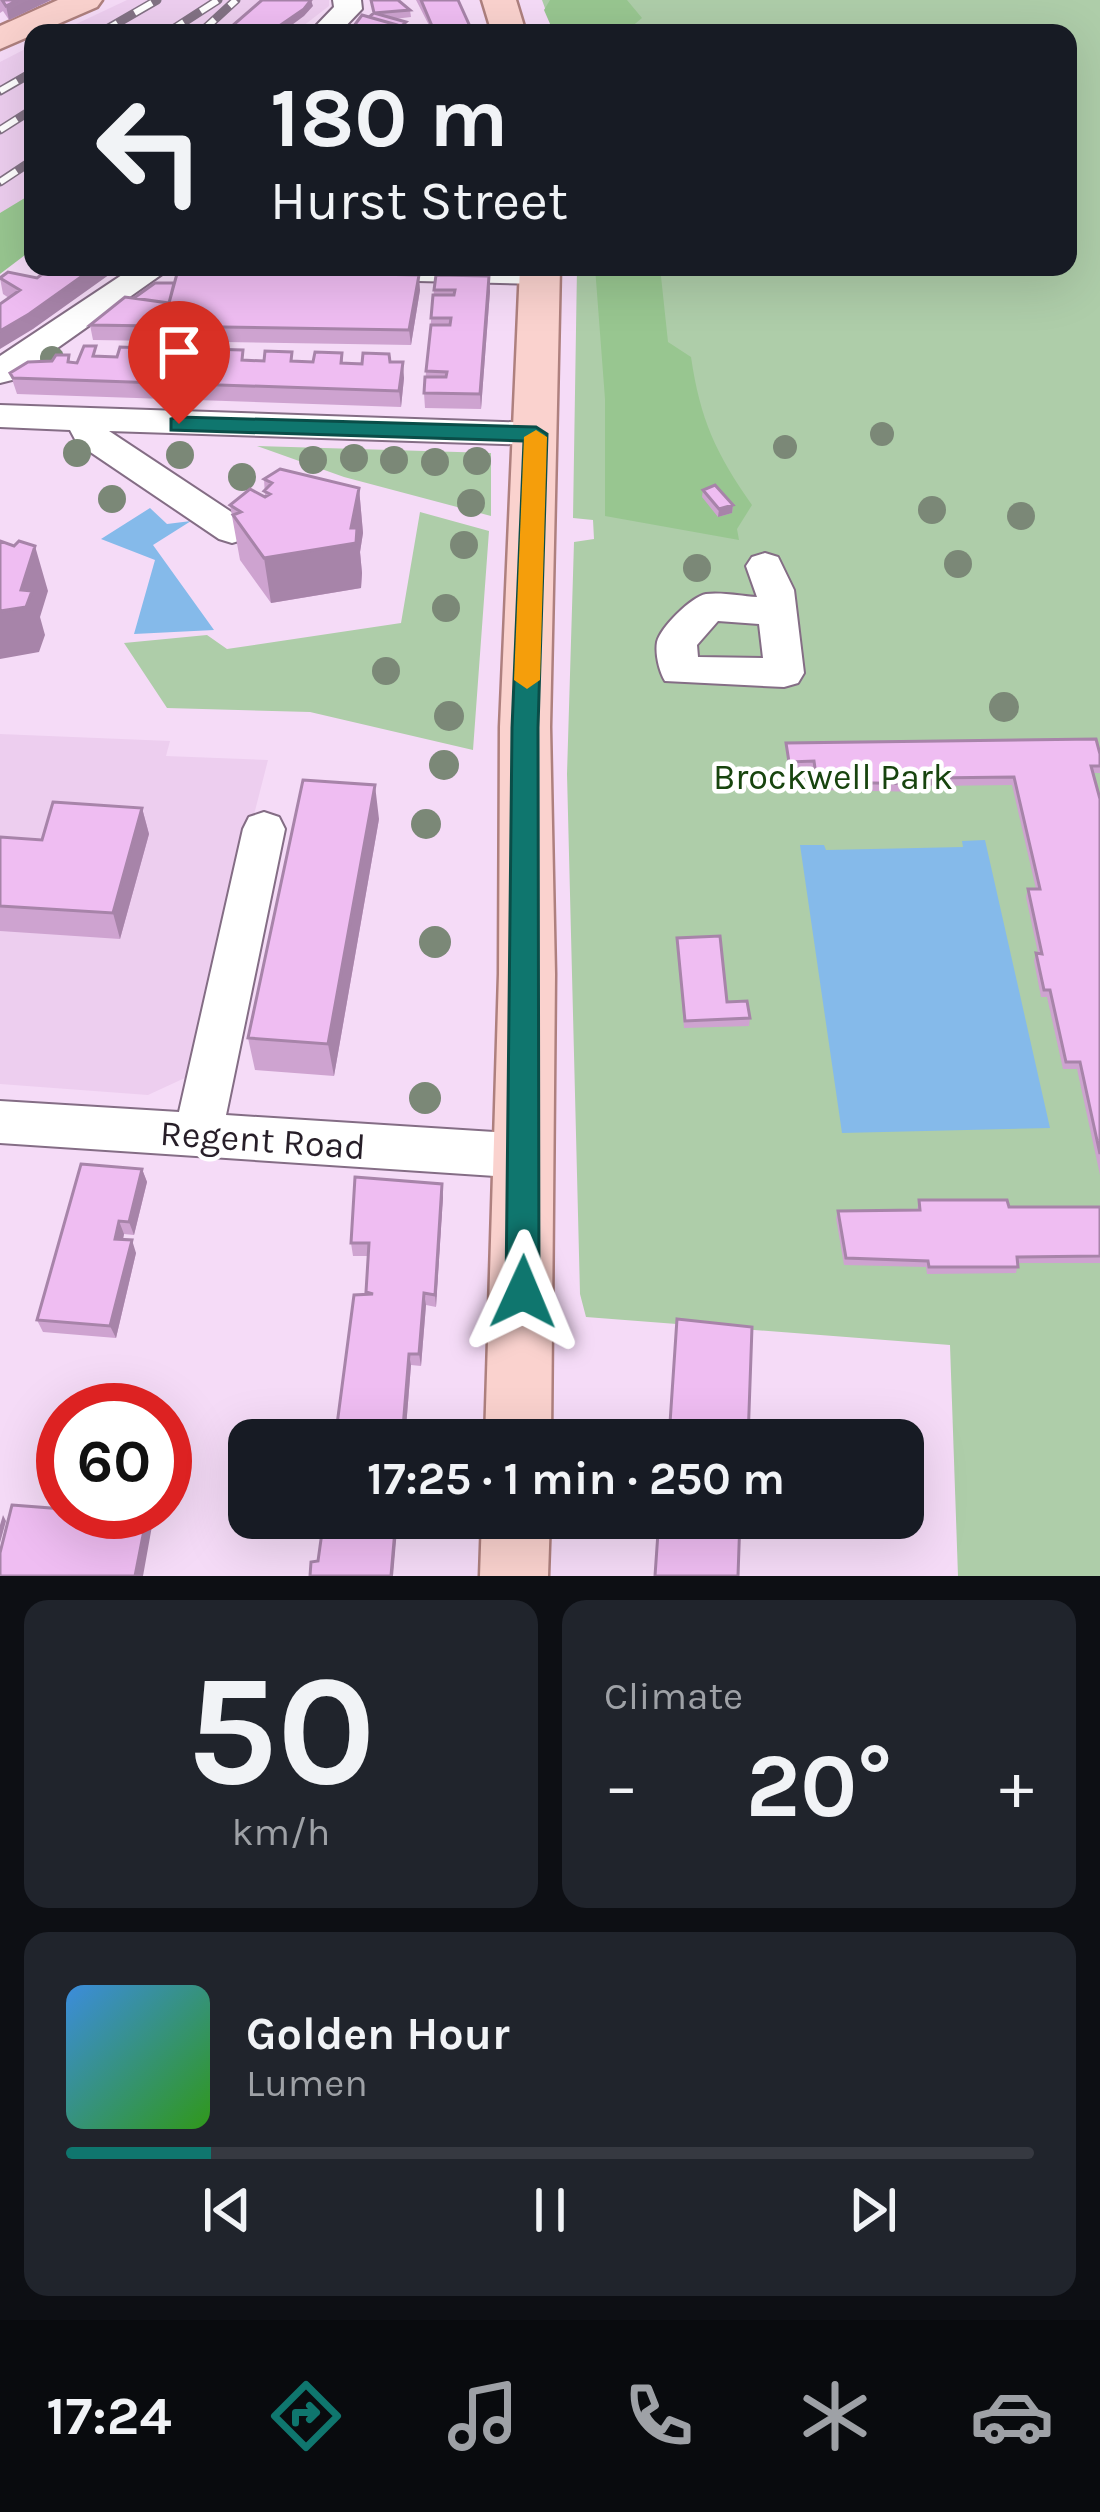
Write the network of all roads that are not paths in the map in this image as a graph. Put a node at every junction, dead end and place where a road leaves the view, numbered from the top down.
1 (85, 0) edge
2 (33, 24) edge
3 (144, 276) edge
4 (540, 276) edge
5 (0, 372) edge
6 (0, 416) edge
7 (85, 422) junction
8 (536, 434) junction
9 (232, 530) edge
10 (765, 566) dead end
11 (776, 612) dead end
12 (265, 829) dead end
13 (0, 1122) edge
14 (198, 1135) junction
15 (525, 1156) junction
16 (519, 1419) edge
17 (515, 1539) edge
18 (514, 1576) edge

1 - 2 main road
3 - 5 street
4 - 8 main road
6 - 7 street
7 - 8 street
7 - 9 street
8 - 15 main road
10 - 11 street
12 - 14 street
13 - 14 street, Regent Road
14 - 15 street, Regent Road
15 - 16 main road
17 - 18 main road

